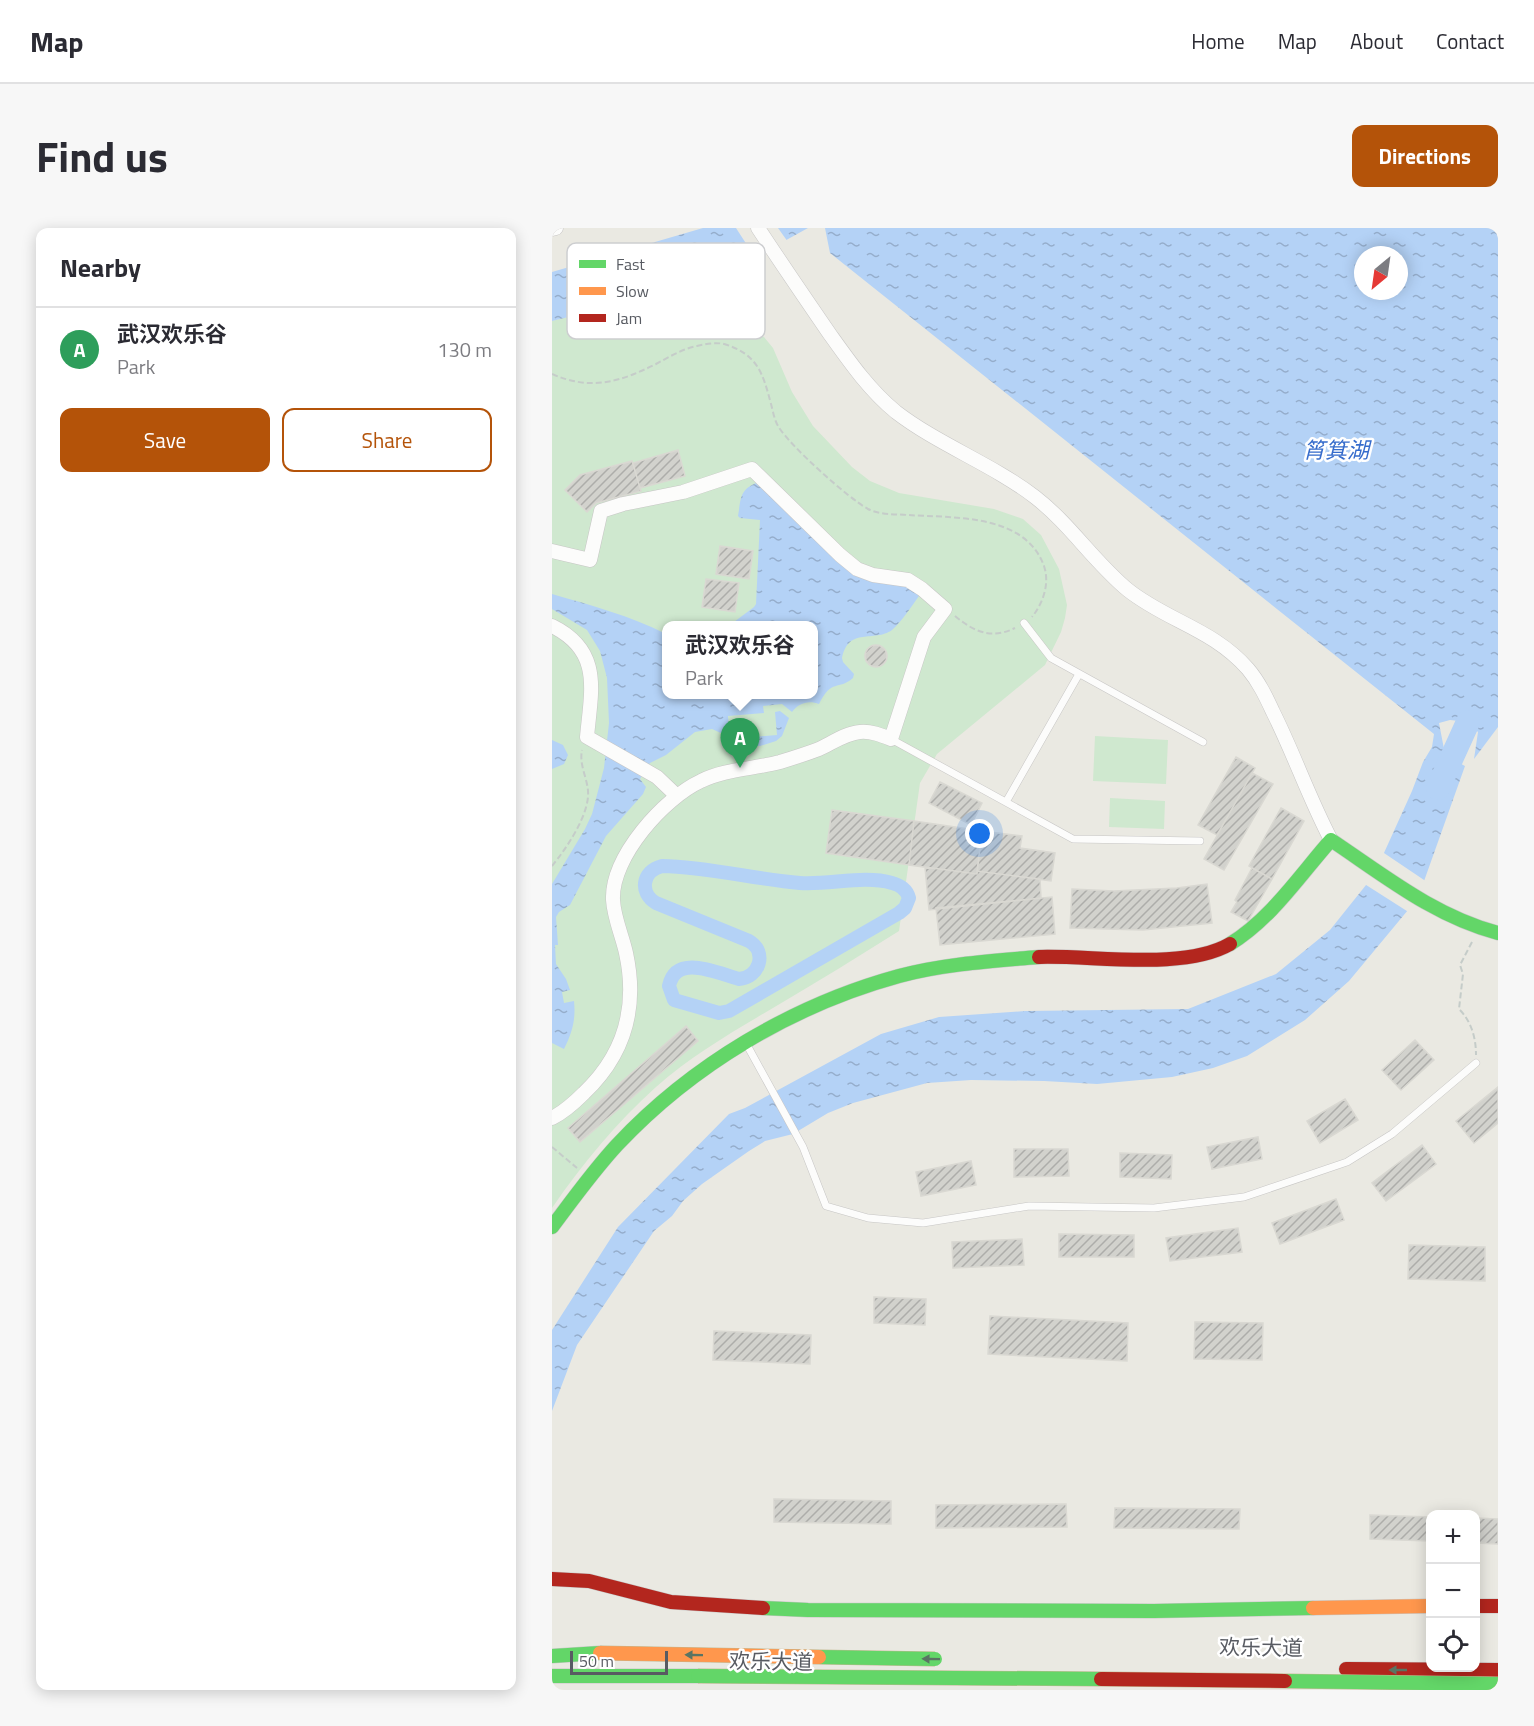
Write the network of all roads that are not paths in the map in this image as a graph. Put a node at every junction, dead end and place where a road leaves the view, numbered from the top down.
1 (758, 228) edge
2 (552, 551) edge
3 (1024, 623) road end
4 (552, 626) edge
5 (1078, 674) junction
6 (891, 739) junction
7 (1203, 742) dead end
8 (677, 796) junction
9 (1006, 802) junction
10 (1330, 840) junction
11 (1200, 841) dead end
12 (1498, 933) edge
13 (745, 1043) junction
14 (1476, 1063) road end
15 (552, 1118) edge
16 (552, 1227) edge
17 (552, 1579) edge
18 (1426, 1606) edge
19 (1480, 1606) edge
20 (1498, 1606) edge
21 (552, 1656) edge
22 (951, 1660) dead end
23 (1021, 1665) dead end
24 (1498, 1670) edge
25 (557, 1677) edge
26 (1240, 1680) junction
27 (1498, 1684) edge

1 - 10 street
2 - 6 street
3 - 5 lane
4 - 8 street
5 - 7 lane
5 - 9 lane
6 - 8 street
6 - 9 lane
8 - 15 street
9 - 11 lane
10 - 12 main road
10 - 13 main road
13 - 14 lane
13 - 16 main road
17 - 18 main road
19 - 20 main road
22 -> 21 main road, bridge
23 - 26 main road, bridge
24 -> 25 main road, 欢乐大道
25 - 26 main road, 欢乐大道, bridge
26 - 27 main road, 欢乐大道, bridge

